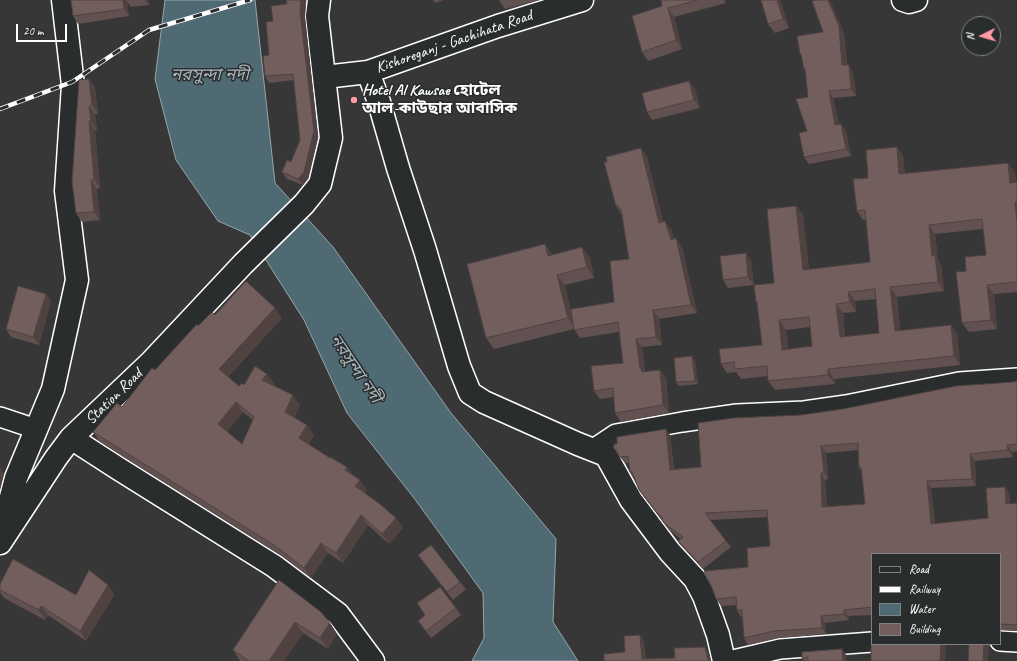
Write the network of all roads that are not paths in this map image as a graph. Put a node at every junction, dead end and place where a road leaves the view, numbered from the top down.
1 (63, 0) edge
2 (319, 0) edge
3 (582, 0) edge
4 (903, 0) edge
5 (916, 0) edge
6 (368, 72) junction
7 (325, 78) junction
8 (1017, 378) edge
9 (0, 417) edge
10 (36, 429) junction
11 (72, 438) junction
12 (592, 450) junction
13 (0, 540) edge
14 (0, 543) edge
15 (1001, 641) edge
16 (871, 642) edge
17 (1017, 642) edge
18 (372, 661) edge
19 (724, 661) edge
20 (729, 661) edge

1 - 10 street
2 - 7 street, Station Road
3 - 6 street, Kishoreganj - Gachihata Road
4 - 5 street
6 - 7 street, Kishoreganj - Gachihata Road
6 - 12 street
7 - 11 street, Station Road
8 - 12 street
9 - 10 street
10 - 13 street
11 - 14 street, Station Road
11 - 18 street
12 - 19 street
15 - 17 street
16 - 20 street

